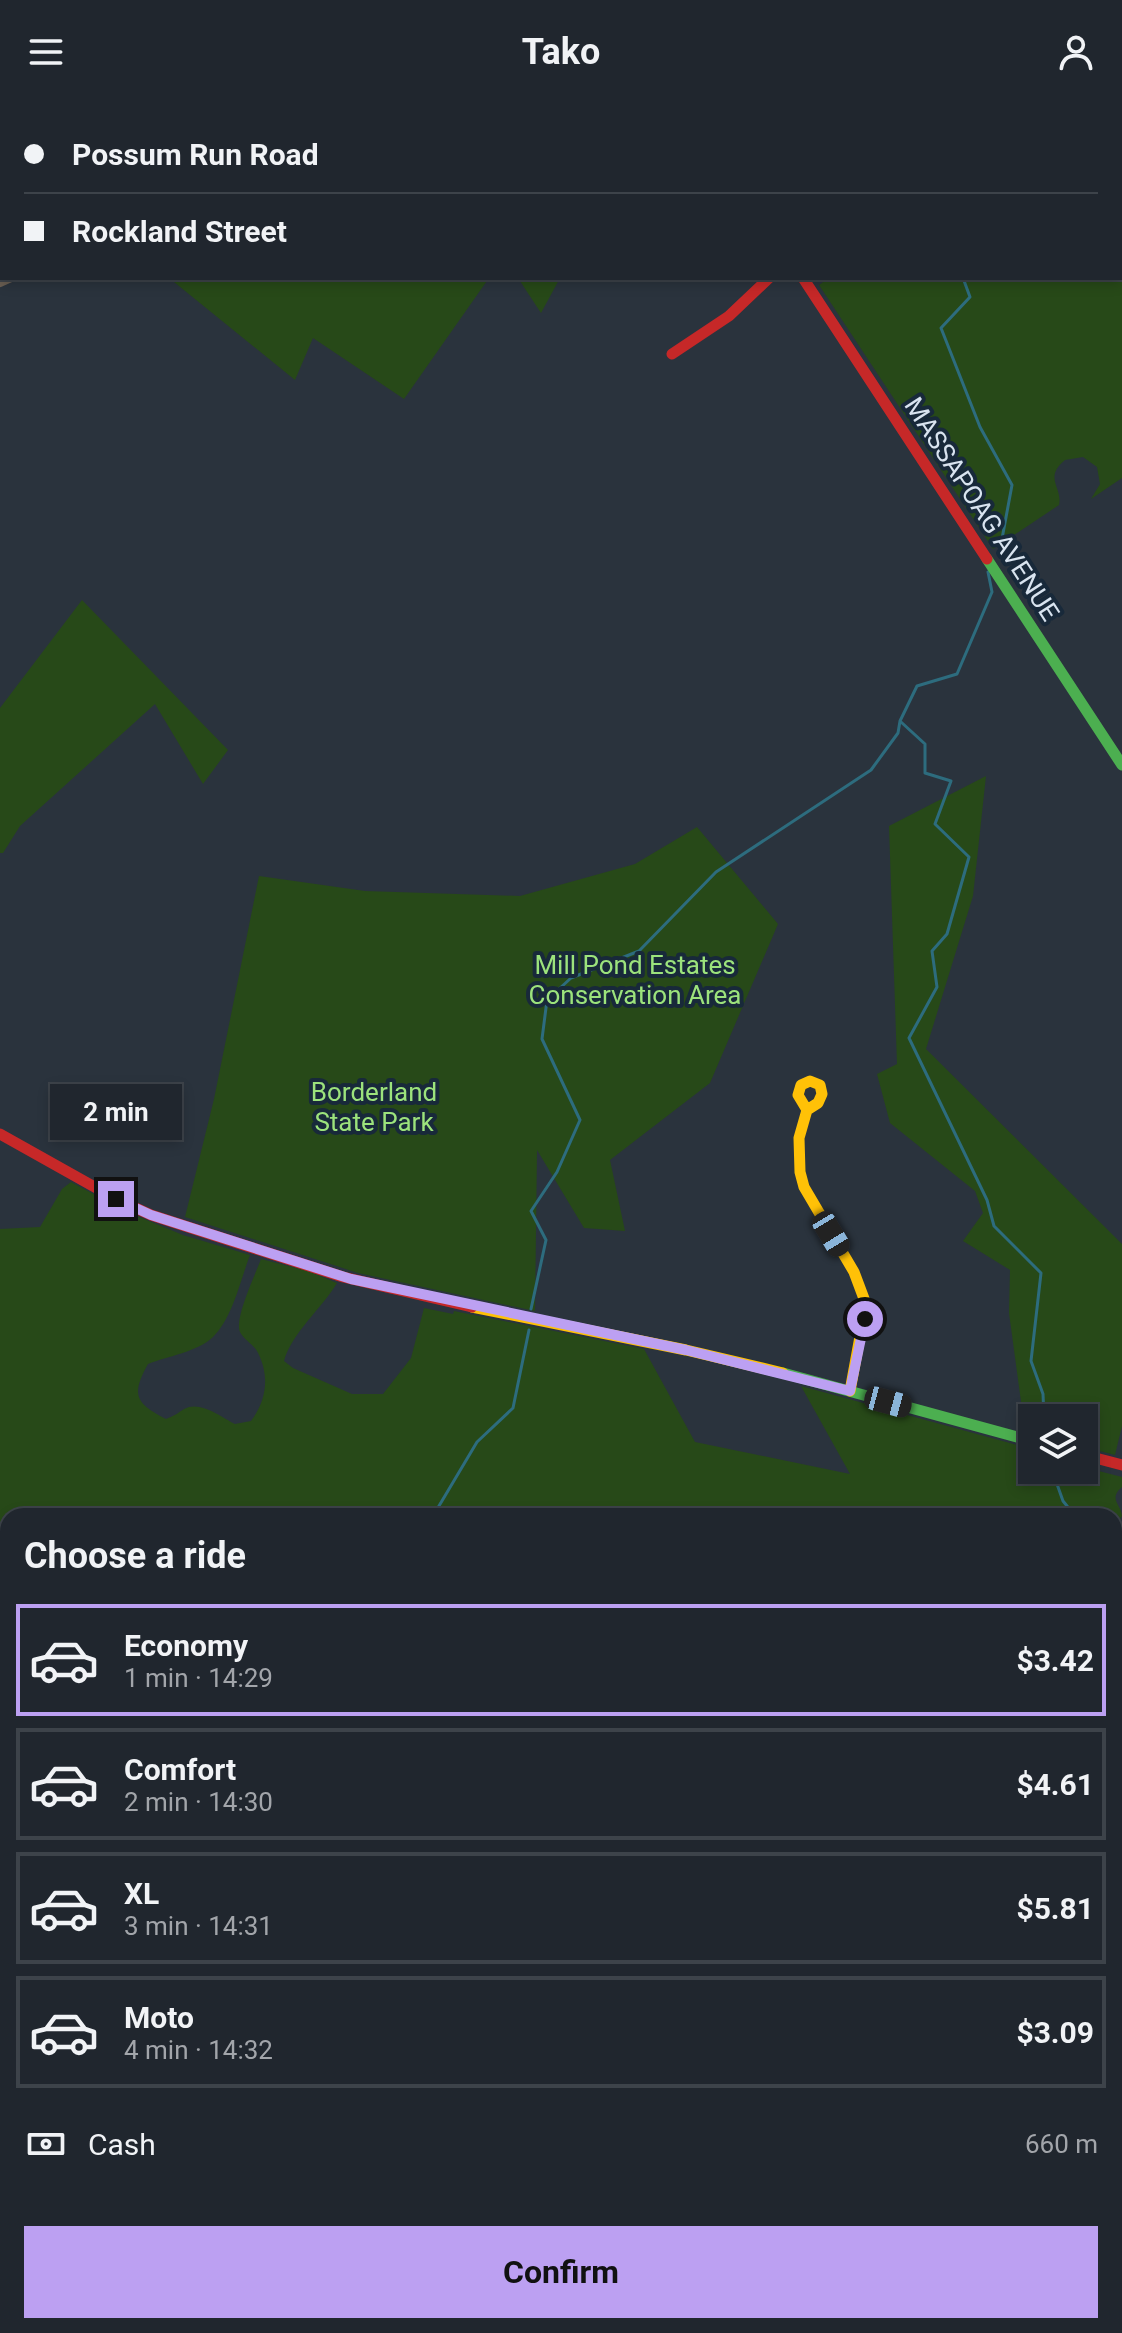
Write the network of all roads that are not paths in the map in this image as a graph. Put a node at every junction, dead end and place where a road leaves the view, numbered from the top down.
1 (767, 280) edge
2 (804, 280) edge
3 (672, 354) dead end
4 (1122, 765) edge
5 (807, 1110) dead end
6 (0, 1134) edge
7 (850, 1391) junction
8 (1018, 1437) edge
9 (1098, 1458) edge
10 (1122, 1463) edge

1 - 3 street
2 - 4 street, MASSAPOAG AVENUE
5 - 7 street
6 - 7 street
7 - 8 street
9 - 10 street

